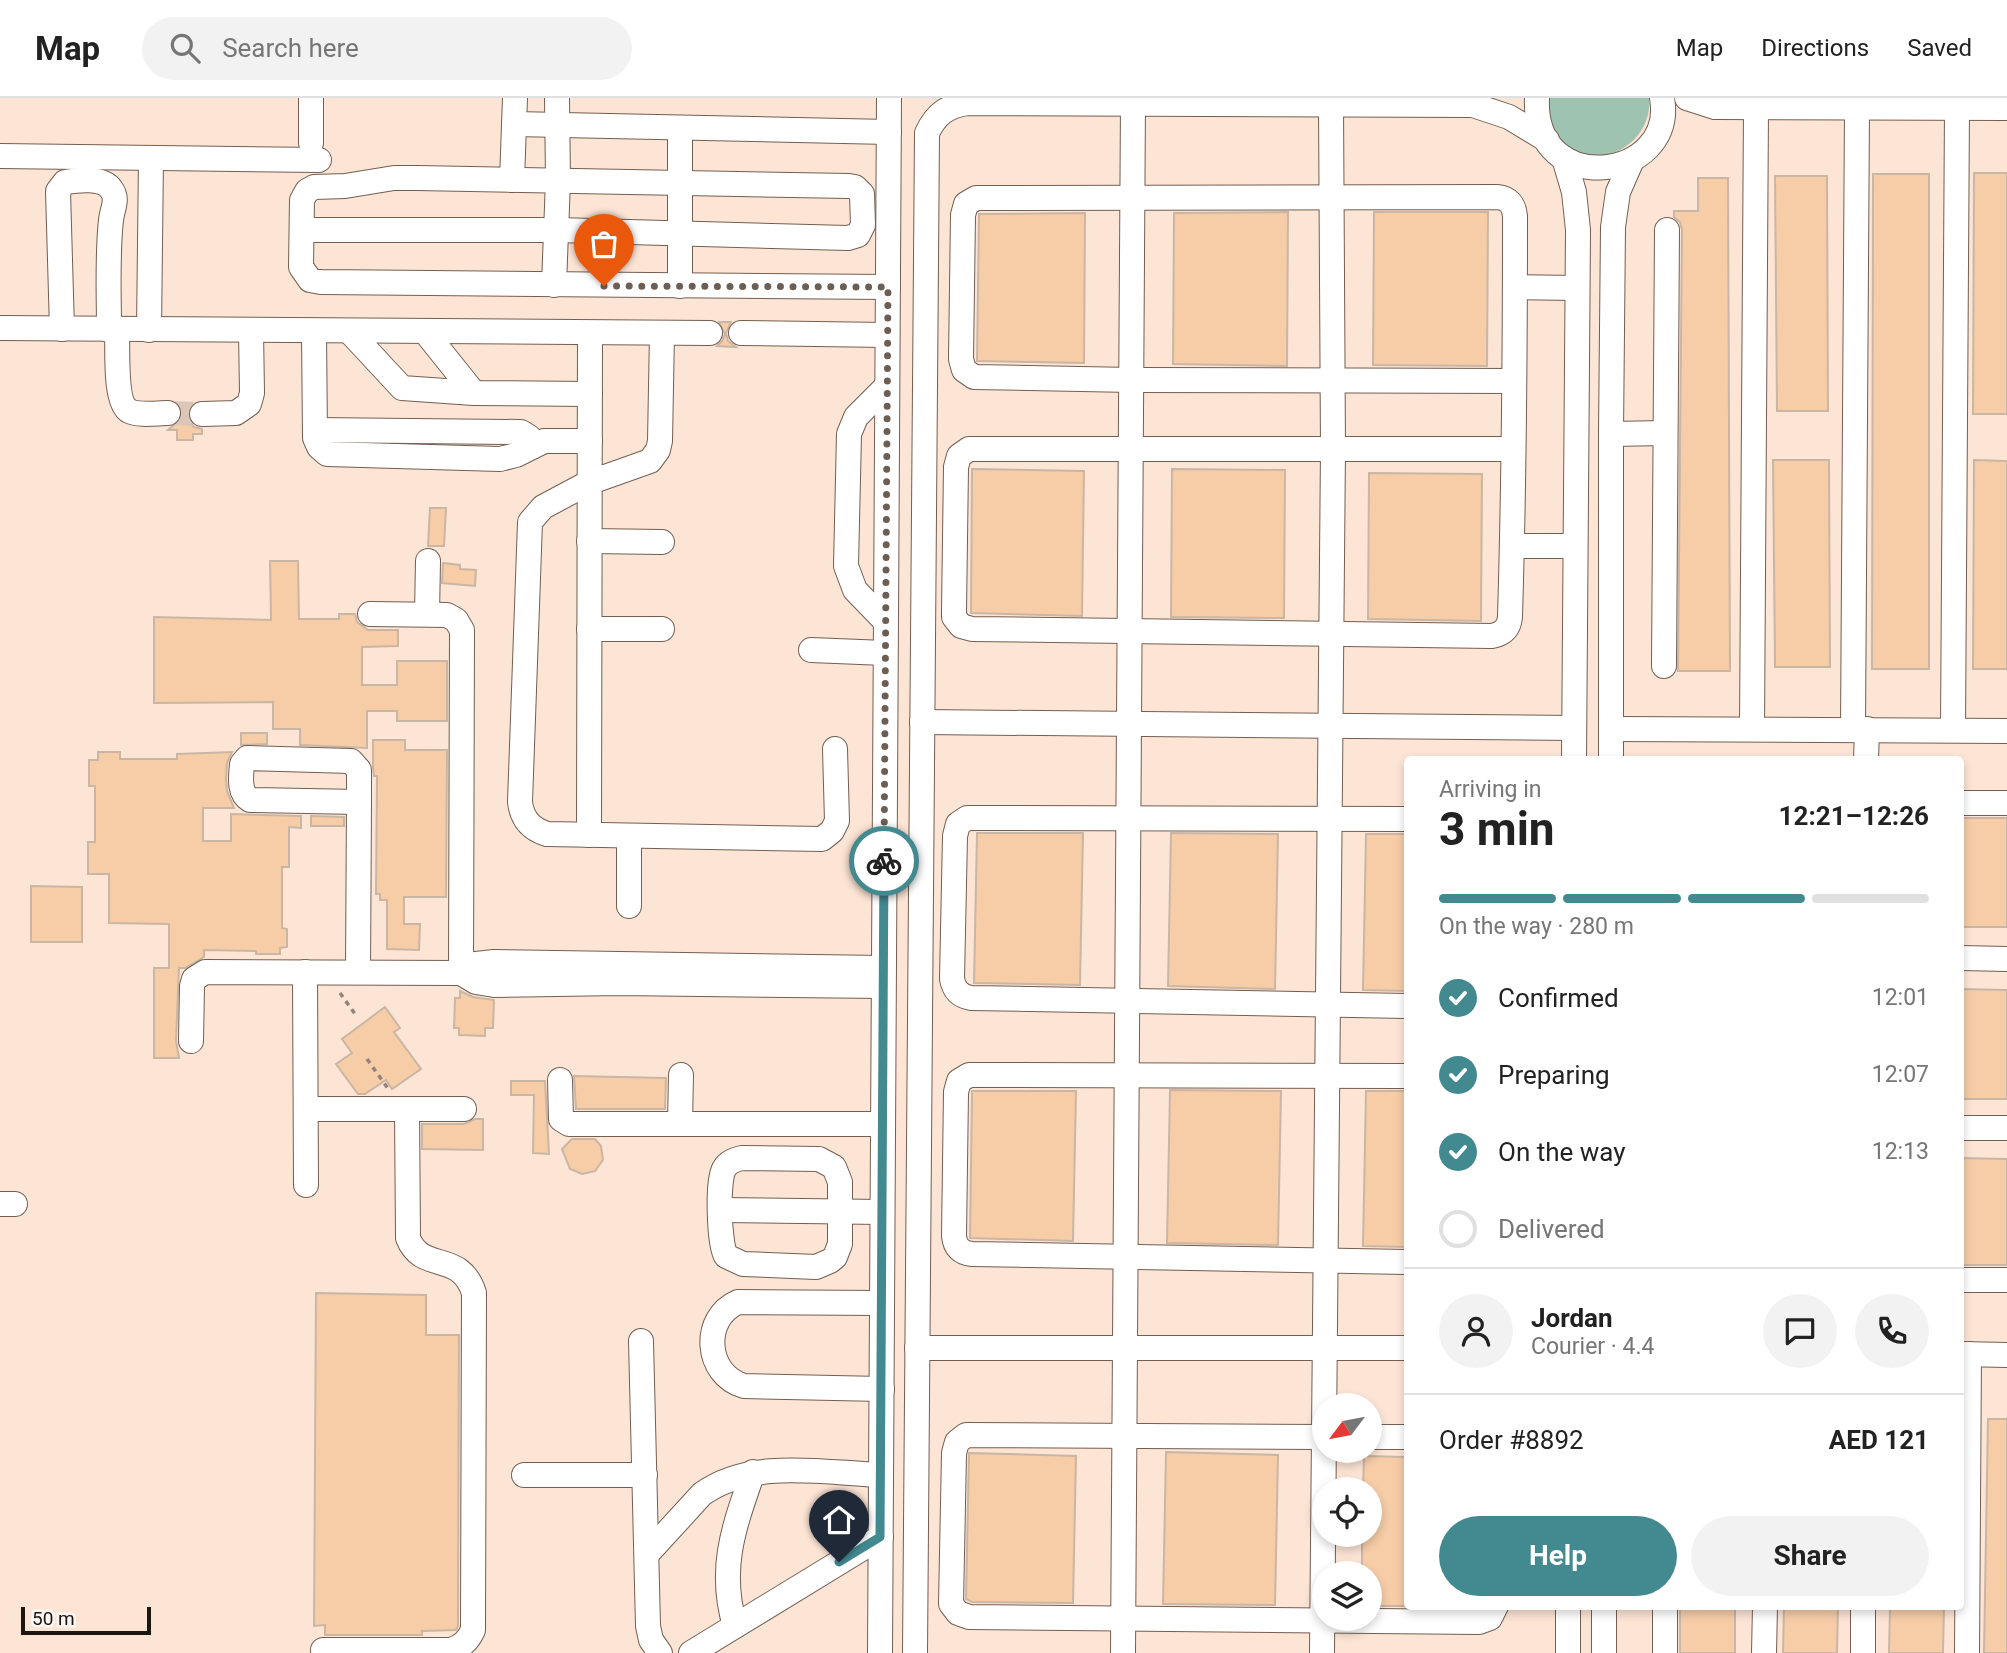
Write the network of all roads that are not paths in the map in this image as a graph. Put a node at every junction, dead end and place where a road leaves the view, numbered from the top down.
1 (311, 98) edge
2 (515, 98) edge
3 (557, 98) edge
4 (889, 98) edge
5 (1537, 98) edge
6 (1662, 98) edge
7 (1687, 98) edge
8 (1133, 102) junction
9 (1484, 102) edge
10 (1331, 104) junction
11 (1715, 107) junction
12 (1756, 108) junction
13 (1857, 108) junction
14 (1957, 108) junction
15 (2007, 108) edge
16 (514, 124) junction
17 (558, 126) junction
18 (680, 128) junction
19 (889, 132) junction
20 (1655, 137) junction
21 (1546, 140) junction
22 (0, 156) edge
23 (151, 158) junction
24 (1564, 158) junction
25 (1632, 160) junction
26 (512, 180) junction
27 (558, 180) junction
28 (680, 182) junction
29 (1133, 197) junction
30 (1331, 197) junction
31 (302, 230) junction
32 (557, 230) junction
33 (1667, 230) dead end
34 (680, 233) junction
35 (554, 285) junction
36 (680, 286) junction
37 (925, 286) junction
38 (962, 286) junction
39 (888, 287) junction
40 (1515, 287) junction
41 (1576, 288) junction
42 (0, 328) edge
43 (62, 329) junction
44 (113, 330) junction
45 (149, 330) junction
46 (251, 331) junction
47 (314, 332) junction
48 (350, 332) junction
49 (426, 333) junction
50 (662, 333) junction
51 (710, 333) dead end
52 (741, 333) dead end
53 (590, 334) junction
54 (887, 335) junction
55 (1333, 379) junction
56 (1132, 380) junction
57 (1514, 381) junction
58 (886, 387) junction
59 (474, 393) junction
60 (590, 394) junction
61 (168, 413) tunnel mouth
62 (202, 414) tunnel mouth
63 (315, 430) junction
64 (415, 431) junction
65 (1665, 433) junction
66 (1611, 434) junction
67 (590, 441) junction
68 (531, 447) junction
69 (1131, 449) junction
70 (1333, 449) junction
71 (1513, 449) junction
72 (414, 457) junction
73 (588, 483) junction
74 (589, 541) junction
75 (662, 542) dead end
76 (1512, 546) junction
77 (1575, 546) junction
78 (923, 551) junction
79 (953, 552) junction
80 (428, 561) dead end
81 (370, 614) dead end
82 (426, 614) junction
83 (885, 621) junction
84 (589, 628) junction
85 (662, 629) dead end
86 (1130, 631) junction
87 (1331, 634) junction
88 (811, 650) dead end
89 (885, 653) junction
90 (1664, 666) dead end
91 (922, 722) junction
92 (1129, 726) junction
93 (1330, 727) junction
94 (1752, 728) junction
95 (1574, 729) junction
96 (1612, 729) junction
97 (1860, 729) junction
98 (1953, 730) junction
99 (2007, 731) edge
100 (835, 749) dead end
101 (1574, 756) edge
102 (1611, 756) edge
103 (1865, 756) edge
104 (359, 802) dead end
105 (1964, 803) edge
106 (2007, 803) edge
107 (1129, 818) junction
108 (1329, 819) junction
109 (1404, 819) edge
110 (589, 835) junction
111 (629, 836) junction
112 (920, 898) junction
113 (954, 898) junction
114 (629, 906) dead end
115 (1964, 958) edge
116 (2007, 959) edge
117 (305, 972) junction
118 (358, 972) junction
119 (461, 972) junction
120 (883, 977) junction
121 (1127, 1001) junction
122 (1328, 1004) junction
123 (1404, 1006) edge
124 (191, 1041) dead end
125 (681, 1074) dead end
126 (1127, 1075) junction
127 (1327, 1076) junction
128 (1404, 1076) edge
129 (560, 1080) dead end
130 (307, 1109) junction
131 (405, 1109) junction
132 (464, 1109) dead end
133 (680, 1124) junction
134 (883, 1124) junction
135 (1964, 1128) edge
136 (2007, 1128) edge
137 (918, 1162) junction
138 (955, 1162) junction
139 (306, 1185) dead end
140 (721, 1210) junction
141 (841, 1212) junction
142 (882, 1212) junction
143 (1126, 1258) junction
144 (1325, 1261) junction
145 (1404, 1262) edge
146 (1964, 1280) edge
147 (2007, 1280) edge
148 (882, 1303) junction
149 (641, 1341) dead end
150 (917, 1348) junction
151 (1324, 1348) junction
152 (1404, 1348) edge
153 (1125, 1349) junction
154 (1965, 1354) edge
155 (2007, 1354) edge
156 (881, 1390) junction
157 (1324, 1393) edge
158 (1124, 1436) junction
159 (1312, 1437) edge
160 (1382, 1437) edge
161 (1404, 1437) edge
162 (1324, 1463) edge
163 (753, 1472) junction
164 (524, 1475) dead end
165 (645, 1475) junction
166 (881, 1475) junction
167 (952, 1529) junction
168 (915, 1530) junction
169 (880, 1537) junction
170 (648, 1553) junction
171 (1323, 1561) edge
172 (1494, 1610) edge
173 (1568, 1610) edge
174 (1604, 1610) edge
175 (1665, 1610) edge
176 (1765, 1610) edge
177 (1863, 1610) edge
178 (1123, 1618) junction
179 (1312, 1620) edge
180 (1382, 1621) edge
181 (734, 1626) junction
182 (1322, 1631) edge
183 (323, 1650) dead end
184 (366, 1651) edge
185 (660, 1653) edge
186 (691, 1653) edge
187 (880, 1653) edge
188 (915, 1653) edge
189 (1123, 1653) edge
190 (1322, 1653) edge
191 (1568, 1653) edge
192 (1604, 1653) edge
193 (1665, 1653) edge
194 (1765, 1653) edge
195 (1863, 1653) edge
196 (1967, 1653) edge

1 - 23 street
2 - 16 street
3 - 17 street
4 - 19 street
5 - 21 street
6 - 20 street
7 - 11 street
8 - 10 street
8 - 29 street
8 - 37 street
9 - 10 street
9 - 21 street
10 - 30 street
11 - 12 street
11 - 20 street
12 - 13 street
12 - 94 street
13 - 14 street
13 - 97 street
14 - 15 street
14 - 98 street
16 - 17 street
16 - 26 street
17 - 18 street
17 - 27 street
18 - 19 street
18 - 28 street
19 - 39 street
20 - 25 street
21 - 24 street
22 - 23 street
23 - 45 street
24 - 25 street
24 - 41 street
25 - 66 street
26 - 27 street
26 - 31 street
27 - 28 street
27 - 32 street
28 - 34 street
28 - 34 street
29 - 30 street
29 - 38 street
29 - 56 street
30 - 40 street
30 - 55 street
31 - 32 street
31 - 35 street
32 - 34 street
32 - 35 street
33 - 65 street
34 - 36 street
35 - 36 street
36 - 39 street
37 - 38 street
37 - 78 street
38 - 56 street
39 - 54 street
40 - 41 street
40 - 57 street
41 - 77 street
42 - 43 street
43 - 44 street
43 - 44 street
44 - 45 street
44 - 61 street
45 - 46 street
46 - 47 street
46 - 62 street
47 - 48 street
47 - 63 street
48 - 49 street
48 - 59 street
49 - 53 street
49 - 59 street
50 - 51 street
50 - 53 street
50 - 73 street
52 - 54 street
53 - 60 street
54 - 58 street
55 - 56 street
55 - 57 street
55 - 70 street
56 - 69 street
57 - 71 street
58 - 83 street
58 - 83 street
59 - 60 street
60 - 67 street
63 - 64 street
63 - 72 street
64 - 68 street
64 - 72 street
65 - 66 street
65 - 90 street
66 - 96 street
67 - 68 street
67 - 73 street
68 - 72 street
69 - 70 street
69 - 79 street
69 - 86 street
70 - 71 street
70 - 87 street
71 - 76 street
73 - 74 street
73 - 110 street
74 - 75 street
74 - 84 street
76 - 77 street
76 - 87 street
77 - 95 street
78 - 79 street
78 - 91 street
79 - 86 street
80 - 82 street
81 - 82 street
82 - 119 street
83 - 89 street
84 - 85 street
84 - 110 street
86 - 87 street
86 - 92 street
87 - 93 street
88 - 89 street
89 - 120 street
91 - 92 street
91 - 112 street
92 - 93 street
92 - 107 street
93 - 95 street
93 - 108 street
94 - 96 street
94 - 97 street
95 - 101 street
96 - 102 street
97 - 98 street
97 - 103 street
98 - 99 street
100 - 111 street
104 - 118 street
105 - 106 street
107 - 108 street
107 - 113 street
107 - 121 street
108 - 109 street
108 - 122 street
110 - 111 street
111 - 114 street
112 - 113 street
112 - 137 street
113 - 121 street
115 - 116 street
117 - 118 street
117 - 124 street
117 - 130 street
118 - 119 street
119 - 120 street
120 - 134 street
121 - 122 street
121 - 126 street
122 - 123 street
122 - 127 street
125 - 133 street
126 - 127 street
126 - 138 street
126 - 143 street
127 - 128 street
127 - 144 street
129 - 133 street
130 - 131 street
130 - 139 street
131 - 132 street
131 - 184 street
133 - 134 street
134 - 142 street
135 - 136 street
137 - 138 street
137 - 150 street
138 - 143 street
140 - 141 street
140 - 141 street
140 - 141 street
141 - 142 street
142 - 148 street
143 - 144 street
143 - 153 street
144 - 145 street
144 - 151 street
146 - 147 street
148 - 156 street
148 - 156 street
149 - 165 street
150 - 153 street
150 - 168 street
151 - 152 street
151 - 153 street
151 - 157 street
153 - 158 street
154 - 155 street
154 - 196 street
156 - 166 street
158 - 159 street
158 - 167 street
158 - 178 street
160 - 161 street
162 - 171 street
163 - 166 street
163 - 170 street
163 - 181 street
164 - 165 street
165 - 170 street
166 - 169 street
167 - 168 street
167 - 178 street
168 - 188 street
169 - 181 street
169 - 187 street
170 - 185 street
172 - 180 street
173 - 191 street
174 - 192 street
175 - 193 street
176 - 194 street
177 - 195 street
178 - 179 street
178 - 189 street
181 - 186 street
182 - 190 street
183 - 184 street

